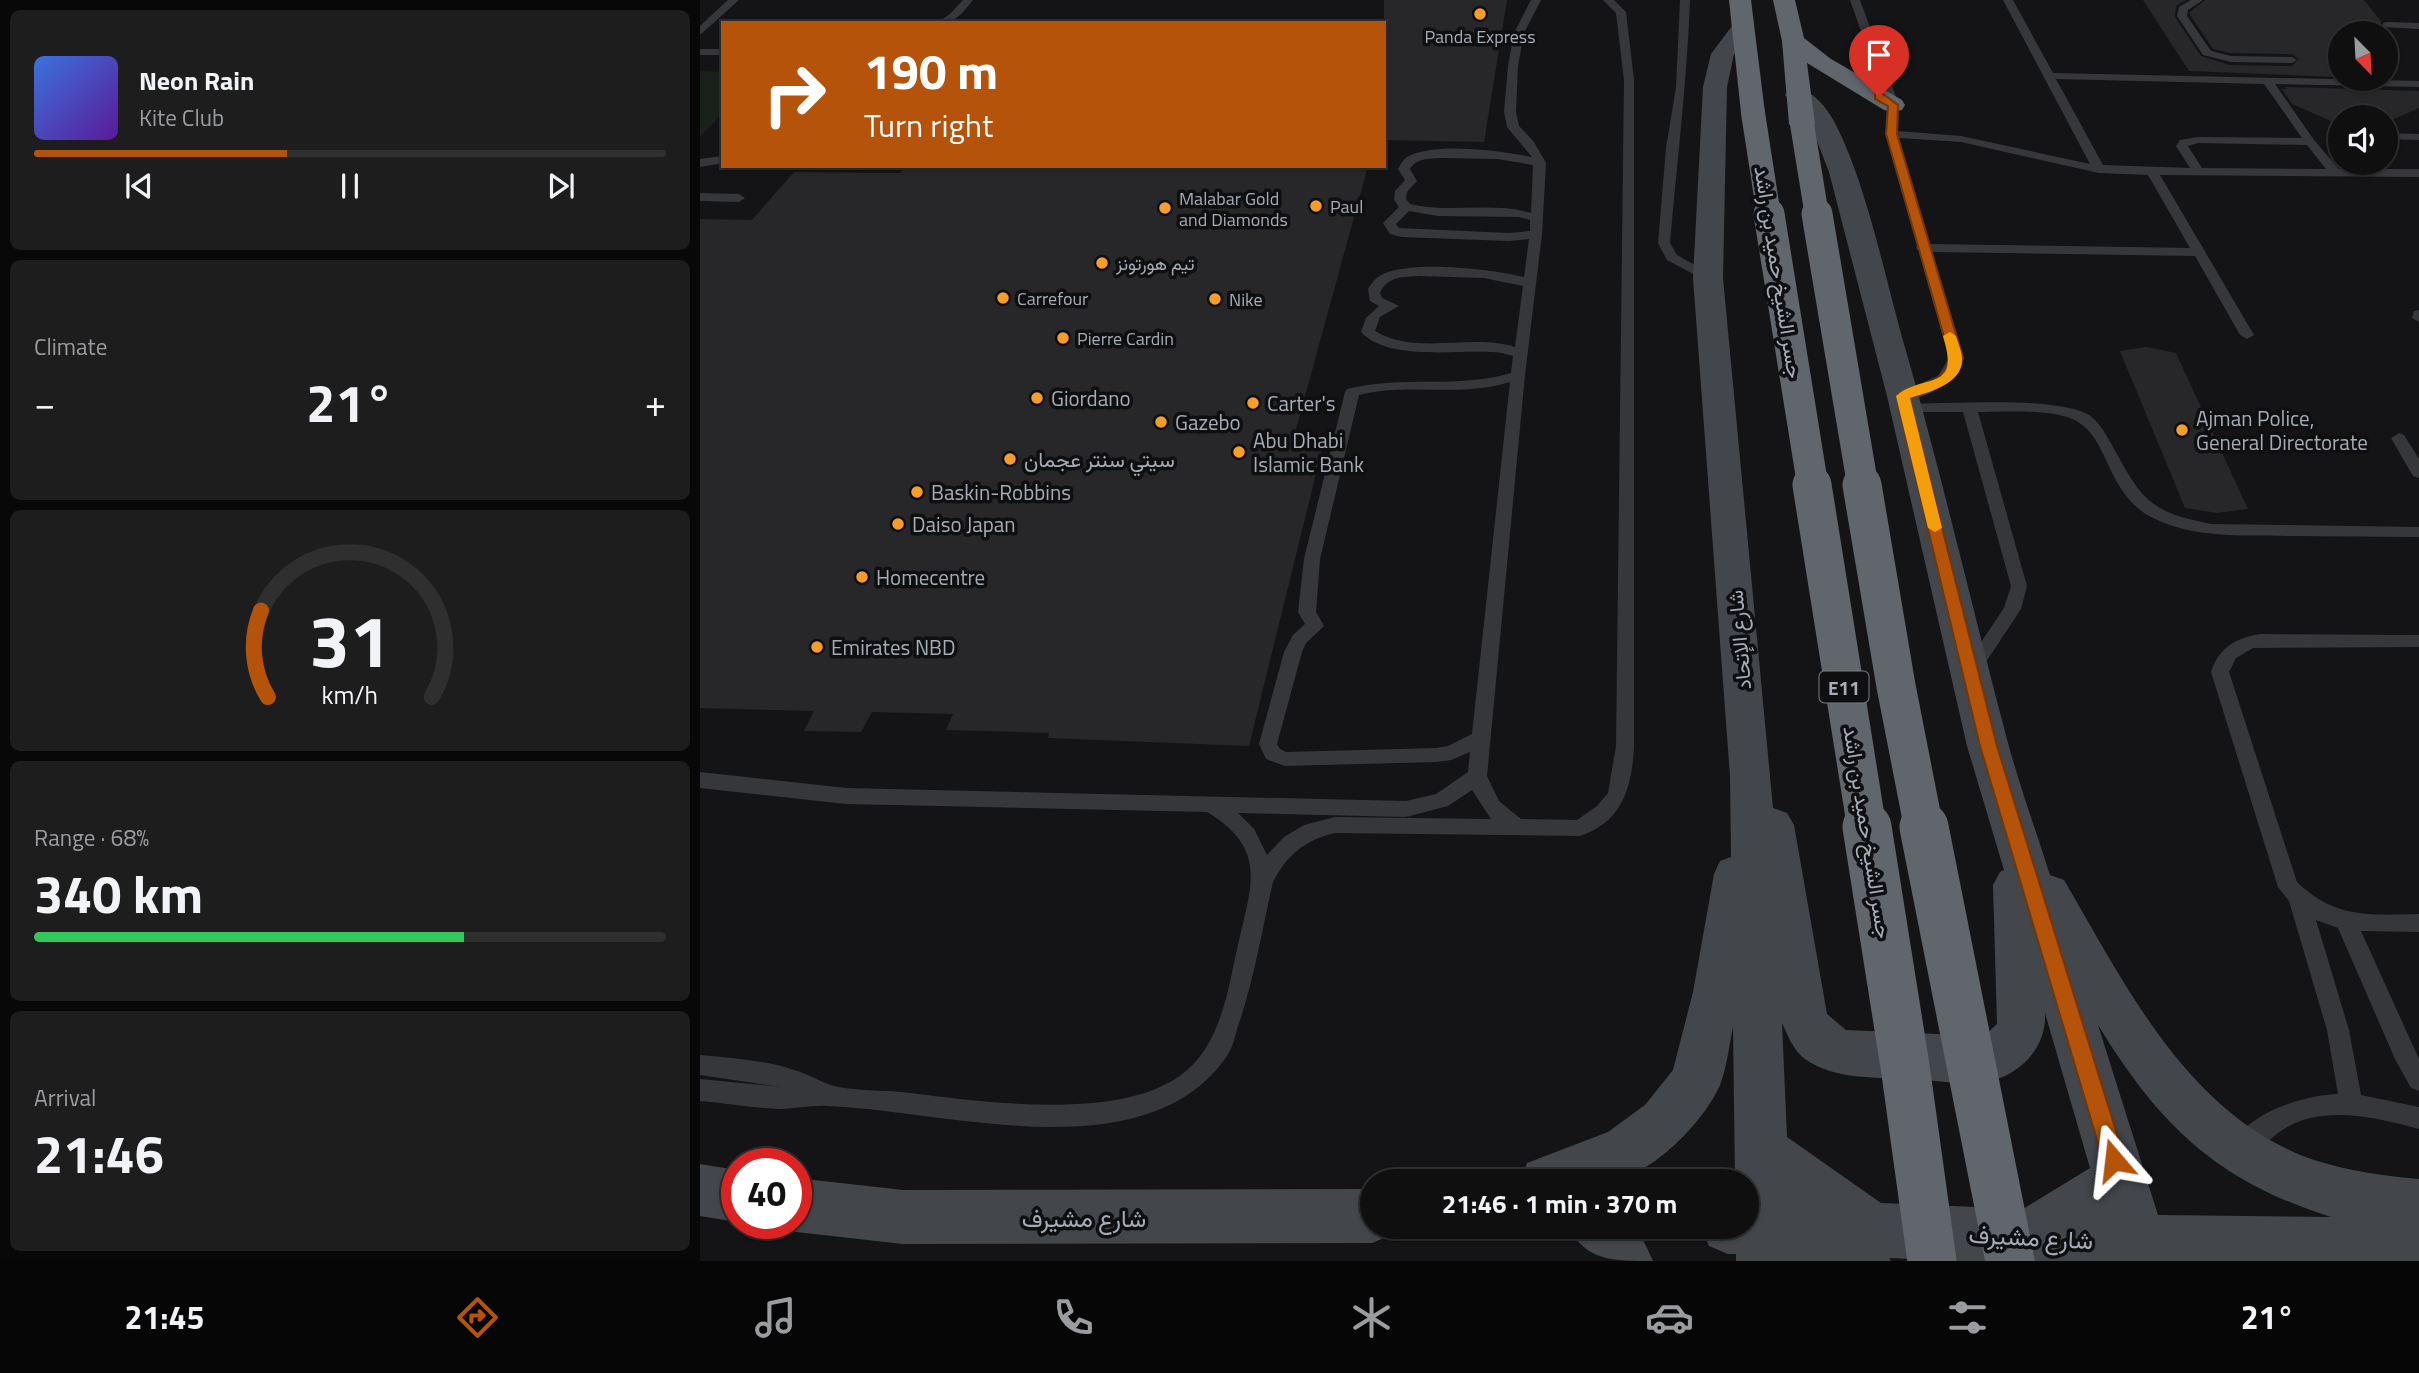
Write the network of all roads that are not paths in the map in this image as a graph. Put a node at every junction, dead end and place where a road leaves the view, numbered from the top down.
1 (734, 0) edge
2 (968, 0) edge
3 (1536, 0) edge
4 (1608, 0) edge
5 (1685, 0) edge
6 (1784, 0) edge
7 (1855, 0) edge
8 (2008, 0) edge
9 (2198, 0) edge
10 (1741, 13) edge
11 (945, 21) edge
12 (2398, 25) edge
13 (2419, 26) edge
14 (700, 32) edge
15 (1793, 41) junction
16 (700, 52) edge
17 (721, 52) edge
18 (2292, 60) dead end
19 (2049, 76) junction
20 (2267, 80) junction
21 (2419, 84) edge
22 (1893, 105) junction
23 (1800, 110) junction
24 (1753, 113) joint
25 (1892, 134) junction
26 (2398, 136) edge
27 (2419, 137) edge
28 (2310, 142) junction
29 (721, 159) edge
30 (700, 163) edge
31 (1540, 163) junction
32 (2328, 163) edge
33 (2099, 169) junction
34 (2153, 173) junction
35 (2199, 173) junction
36 (2328, 174) edge
37 (2398, 174) edge
38 (2419, 174) edge
39 (700, 197) edge
40 (739, 198) dead end
41 (1406, 207) junction
42 (1536, 218) junction
43 (1536, 234) junction
44 (1922, 248) junction
45 (2199, 252) junction
46 (1708, 278) junction
47 (1530, 284) junction
48 (2247, 335) dead end
49 (1521, 354) junction
50 (1518, 375) junction
51 (1904, 402) junction
52 (1970, 409) junction
53 (2399, 438) dead end
54 (2419, 473) edge
55 (2419, 532) edge
56 (2419, 641) edge
57 (1970, 671) junction
58 (1480, 738) junction
59 (1477, 776) junction
60 (1751, 776) junction
61 (700, 780) edge
62 (1206, 802) junction
63 (1519, 828) junction
64 (2014, 834) junction
65 (1263, 882) junction
66 (2299, 900) junction
67 (2346, 922) junction
68 (2419, 923) edge
69 (700, 1065) edge
70 (2419, 1080) edge
71 (700, 1090) edge
72 (827, 1095) junction
73 (2351, 1105) junction
74 (2419, 1118) edge
75 (1759, 1148) junction
76 (2240, 1149) junction
77 (1578, 1169) edge
78 (1757, 1169) edge
79 (2120, 1179) junction
80 (700, 1189) edge
81 (721, 1193) edge
82 (2419, 1206) edge
83 (812, 1207) edge
84 (1360, 1214) edge
85 (1610, 1239) edge
86 (1752, 1239) edge
87 (1867, 1245) edge
88 (2419, 1246) edge
89 (2142, 1251) edge
90 (2009, 1253) edge
91 (1625, 1261) edge
92 (1923, 1261) edge
93 (1932, 1261) edge
94 (2076, 1261) edge

1 - 14 lane
2 - 11 lane
3 - 31 lane
4 - 63 lane
5 - 46 lane
6 - 15 highway, E11
7 - 22 lane
8 - 19 lane
9 - 18 lane
10 - 24 highway, شارع الإتحاد / E11
10 - 46 street, شارع الإتحاد
12 - 13 lane
15 - 22 highway
15 - 23 highway, E11
16 - 17 lane
19 - 20 lane
19 - 33 lane
20 - 21 lane
20 - 28 lane
22 - 25 lane
23 - 51 street
23 - 90 highway, E11, bridge
24 - 93 highway, جسر الشيخ حميد بن راشد / E11, bridge
25 - 33 lane
25 - 44 lane
26 - 27 lane
28 - 32 lane
28 - 35 lane
29 - 30 lane
31 - 41 lane
31 - 42 lane
33 - 34 lane
34 - 35 lane
34 - 45 lane
35 - 36 lane
37 - 38 lane
39 - 40 lane
41 - 42 lane
41 - 43 lane
42 - 43 lane
43 - 47 lane
44 - 45 lane
44 - 51 lane
45 - 48 lane
46 - 60 street, شارع الإتحاد
47 - 49 lane
47 - 49 lane
49 - 50 lane
50 - 58 lane
50 - 58 lane
51 - 52 lane
51 - 57 street
52 - 55 lane
52 - 57 lane
53 - 54 lane
56 - 66 lane
57 - 64 street
58 - 59 lane
59 - 62 lane
59 - 63 lane
60 - 64 street
60 - 75 street, شارع الإتحاد
60 - 77 street
61 - 62 lane
62 - 65 lane
63 - 65 lane
64 - 76 street
64 - 79 street
65 - 72 lane
66 - 67 lane
66 - 73 lane
67 - 68 lane
67 - 70 lane
69 - 72 lane
71 - 72 lane
73 - 74 lane
73 - 76 lane
75 - 78 street, شارع الإتحاد
75 - 87 street
76 - 82 street
79 - 89 street
79 - 90 street
80 - 81 street
83 - 84 street, شارع مشيرف
85 - 91 street
86 - 87 street
87 - 90 street, شارع مشيرف
87 - 92 street
88 - 89 street, شارع مشيرف
89 - 90 street, شارع مشيرف
89 - 94 street

